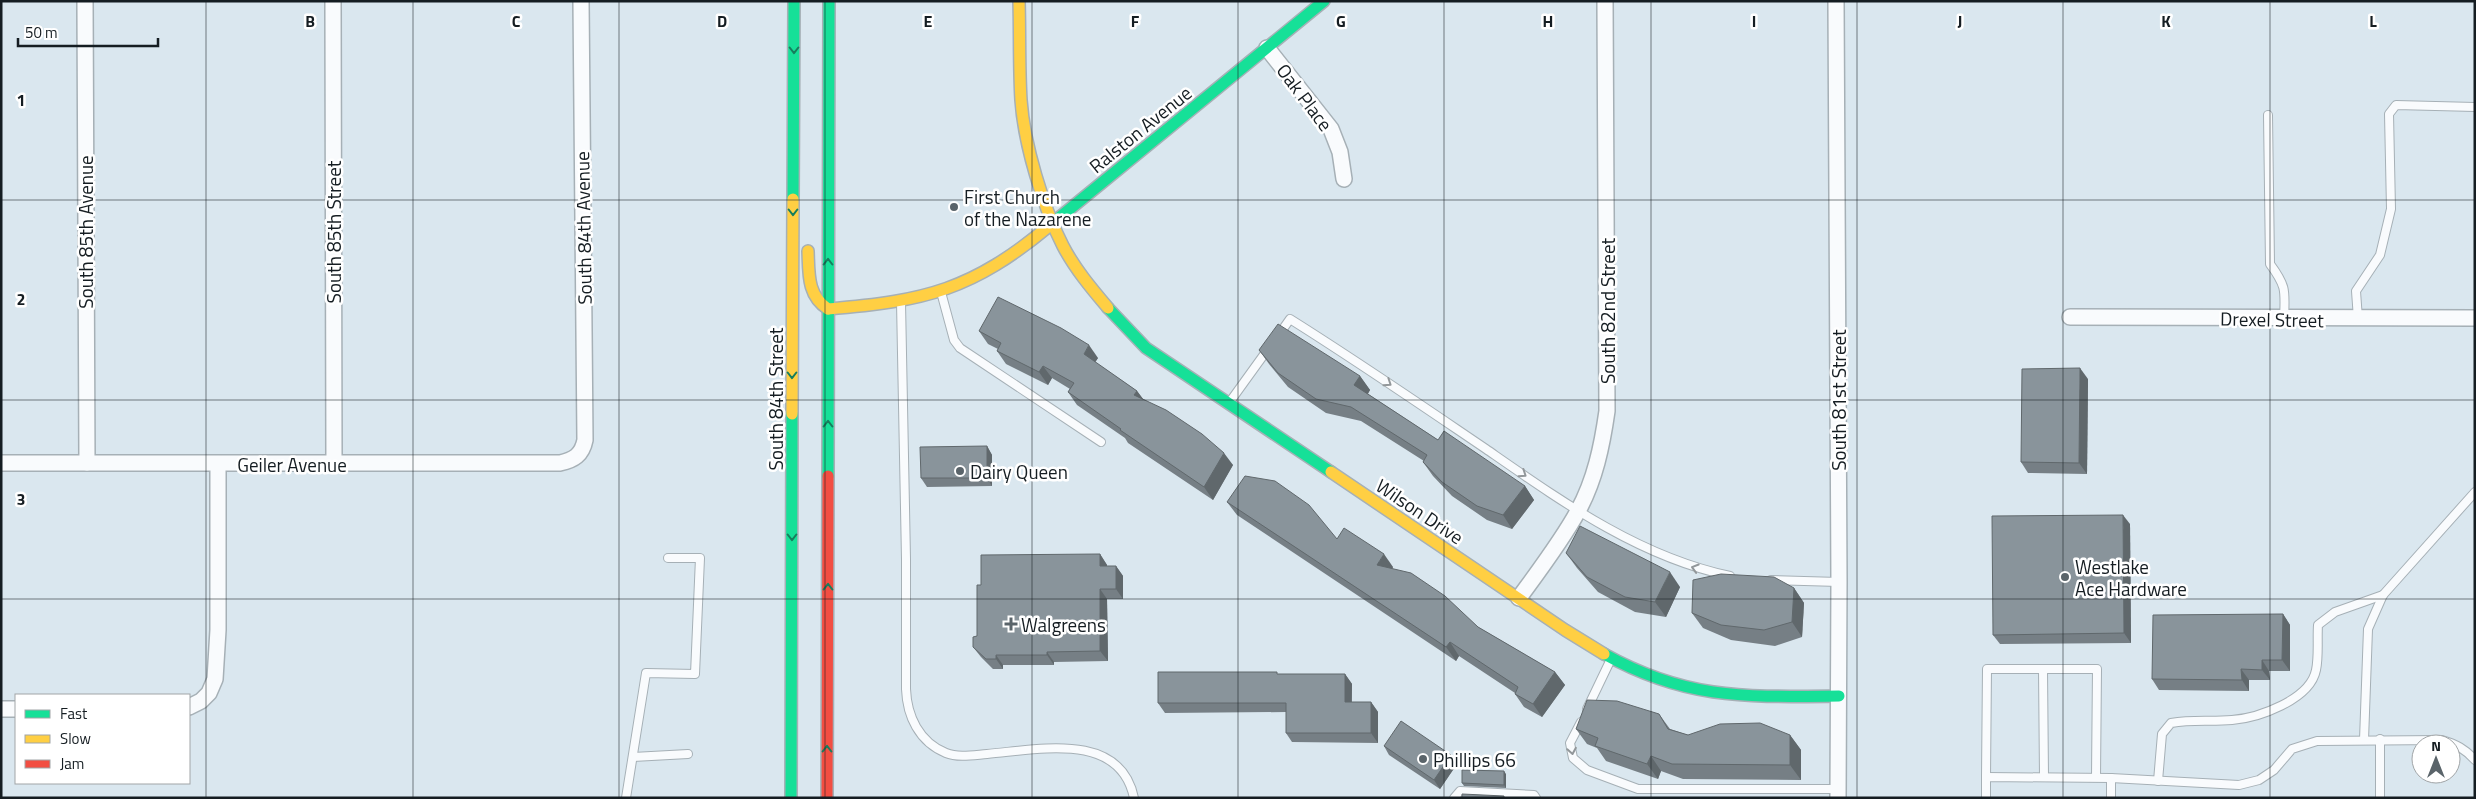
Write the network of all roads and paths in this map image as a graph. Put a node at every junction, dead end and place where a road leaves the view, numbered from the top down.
1 (85, 1) edge
2 (333, 1) edge
3 (581, 1) edge
4 (794, 1) edge
5 (829, 1) edge
6 (1019, 1) edge
7 (1324, 1) edge
8 (1605, 1) edge
9 (1836, 1) edge
10 (1267, 48) junction
11 (793, 104) junction
12 (2475, 107) edge
13 (2268, 115) dead end
14 (806, 146) dead end
15 (1344, 179) dead end
16 (1054, 222) junction
17 (808, 236) dead end
18 (940, 290) junction
19 (901, 302) junction
20 (828, 309) junction
21 (2070, 317) dead end
22 (2475, 318) edge
23 (2284, 319) junction
24 (2358, 319) junction
25 (1229, 404) junction
26 (1101, 442) dead end
27 (580, 454) joint
28 (1, 463) edge
29 (87, 463) junction
30 (218, 464) junction
31 (334, 464) junction
32 (2475, 492) edge
33 (1578, 512) junction
34 (668, 558) dead end
35 (1743, 579) edge
36 (1762, 580) edge
37 (1839, 582) junction
38 (2383, 595) junction
39 (1519, 598) junction
40 (1610, 659) junction
41 (2043, 669) junction
42 (1839, 696) junction
43 (190, 706) edge
44 (1, 709) edge
45 (15, 709) edge
46 (2364, 740) junction
47 (2380, 740) junction
48 (688, 754) dead end
49 (633, 757) junction
50 (2475, 760) edge
51 (1986, 777) junction
52 (2044, 777) junction
53 (2096, 777) junction
54 (2111, 778) junction
55 (2158, 781) junction
56 (1838, 793) edge
57 (626, 798) edge
58 (792, 798) edge
59 (827, 798) edge
60 (1134, 798) edge
61 (1454, 798) edge
62 (1536, 798) edge
63 (1986, 798) edge
64 (2111, 798) edge
65 (2380, 798) edge

1 - 29 street, South 85th Avenue
2 - 31 street, South 85th Street
3 - 27 street, South 84th Avenue
4 -> 11 street, South 84th Street
20 -> 5 street
6 - 16 street, Wilson Drive
7 - 10 street, Ralston Avenue
8 - 33 street, South 82nd Street
9 - 37 street, South 81st Street
10 - 15 street, Oak Place
10 - 16 street, Ralston Avenue
11 - 14 street
11 -> 58 street, South 84th Street
12 - 24 lane
13 - 23 lane
16 - 18 street, Ralston Avenue
16 - 25 street, Wilson Drive
17 - 20 street
18 - 19 street, Ralston Avenue
18 - 26 lane
19 - 20 street, Ralston Avenue
19 - 60 lane
59 -> 20 street
21 - 23 street, Drexel Street
22 - 24 street, Drexel Street
23 - 24 street, Drexel Street
25 -> 33 lane
25 - 39 street, Wilson Drive
27 - 31 street, Geiler Avenue
28 - 29 street, Geiler Avenue
29 - 30 street, Geiler Avenue
30 - 31 street, Geiler Avenue
30 - 43 street
32 - 38 lane
35 -> 33 lane
33 - 39 street, South 82nd Street
34 - 49 lane
36 - 37 lane
37 - 42 street, South 81st Street
38 - 46 lane
38 - 55 lane
39 - 40 street, Wilson Drive
40 - 42 street, Wilson Drive
40 -> 56 lane
41 - 51 lane
41 - 52 lane
41 - 53 lane
42 - 56 street, South 81st Street
44 - 45 street
46 - 47 lane
46 - 55 lane
47 - 50 lane
47 - 65 lane
48 - 49 lane
49 - 57 lane
51 - 52 lane
51 - 63 lane
52 - 53 lane
53 - 54 lane
54 - 55 lane
54 - 64 lane
61 - 62 lane

